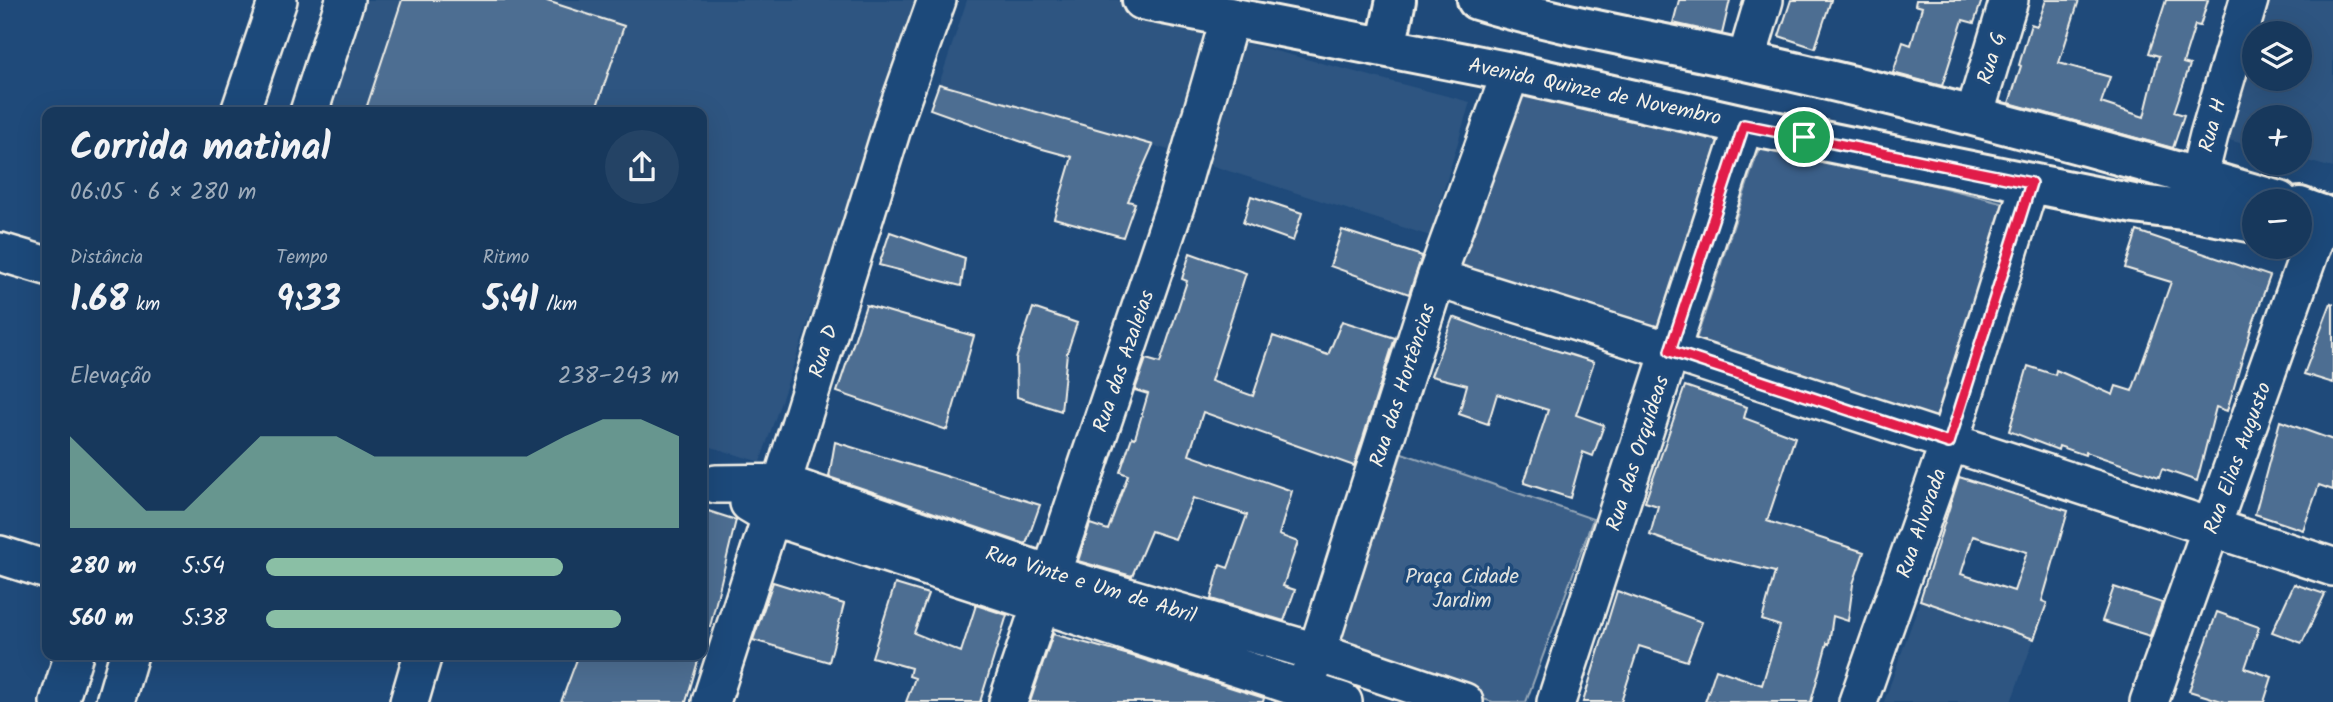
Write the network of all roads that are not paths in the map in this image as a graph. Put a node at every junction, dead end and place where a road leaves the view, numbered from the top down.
1 (278, 0) edge
2 (345, 0) edge
3 (937, 0) edge
4 (1142, 0) edge
5 (1396, 0) edge
6 (1477, 0) edge
7 (1764, 0) edge
8 (2009, 0) edge
9 (2249, 0) edge
10 (1527, 7) edge
11 (1230, 17) junction
12 (1387, 47) junction
13 (1746, 61) junction
14 (1511, 72) junction
15 (242, 107) edge
16 (311, 107) edge
17 (1974, 116) junction
18 (1744, 125) junction
19 (2031, 183) junction
20 (2195, 194) junction
21 (2242, 198) edge
22 (2242, 217) edge
23 (2317, 223) edge
24 (0, 252) edge
25 (42, 265) edge
26 (1436, 278) junction
27 (1670, 351) junction
28 (1949, 443) junction
29 (709, 481) edge
30 (777, 500) junction
31 (2212, 528) junction
32 (0, 555) edge
33 (2333, 567) edge
34 (42, 568) edge
35 (1047, 589) junction
36 (1316, 652) junction
37 (72, 660) edge
38 (127, 660) edge
39 (422, 660) edge
40 (1304, 696) edge
41 (59, 702) edge
42 (114, 702) edge
43 (409, 702) edge
44 (711, 702) edge
45 (1008, 702) edge
46 (1343, 702) edge
47 (1464, 702) edge
48 (1556, 702) edge
49 (1858, 702) edge
50 (2149, 702) edge

1 - 15 street
2 - 16 street
3 - 30 street, Rua D
4 - 11 main road, Avenida Quinze de Novembro
5 - 12 main road
6 - 10 main road, Avenida Quinze de Novembro
7 - 13 street
8 - 17 street, Rua G
9 - 20 street, Rua H
10 - 13 main road, Avenida Quinze de Novembro
11 - 12 main road, Avenida Quinze de Novembro
11 - 35 street, Rua das Azaleias
12 - 14 main road, Avenida Quinze de Novembro
13 - 17 main road, Avenida Quinze de Novembro
14 - 18 main road, Avenida Quinze de Novembro
14 - 26 street, Rua das Hortências
17 - 20 main road, Avenida Quinze de Novembro
18 - 19 main road, Avenida Quinze de Novembro
18 - 27 street, Rua das Orquídeas
19 - 20 main road, Avenida Quinze de Novembro
19 - 28 street, Rua Alvorada
20 - 21 main road, Avenida Quinze de Novembro
20 - 22 main road, Avenida Quinze de Novembro
23 - 31 street, Rua Elias Augusto
24 - 25 street
26 - 27 street
26 - 36 street, Rua das Hortências
27 - 28 street
27 - 48 street, Rua das Orquídeas
28 - 31 street
28 - 49 street, Rua Alvorada
29 - 30 street, Rua Vinte e Um de Abril
30 - 35 street, Rua Vinte e Um de Abril
30 - 44 street, Rua D
31 - 33 street
31 - 50 street, Rua Elias Augusto
32 - 34 street
35 - 36 street, Rua Vinte e Um de Abril
35 - 40 street, Rua Vinte e Um de Abril
35 - 45 street, Rua das Azaleias
36 - 40 street, Rua das Hortências
36 - 47 street, Rua Vinte e Um de Abril
37 - 41 street
38 - 42 street
39 - 43 street
40 - 46 street, Rua Vinte e Um de Abril

